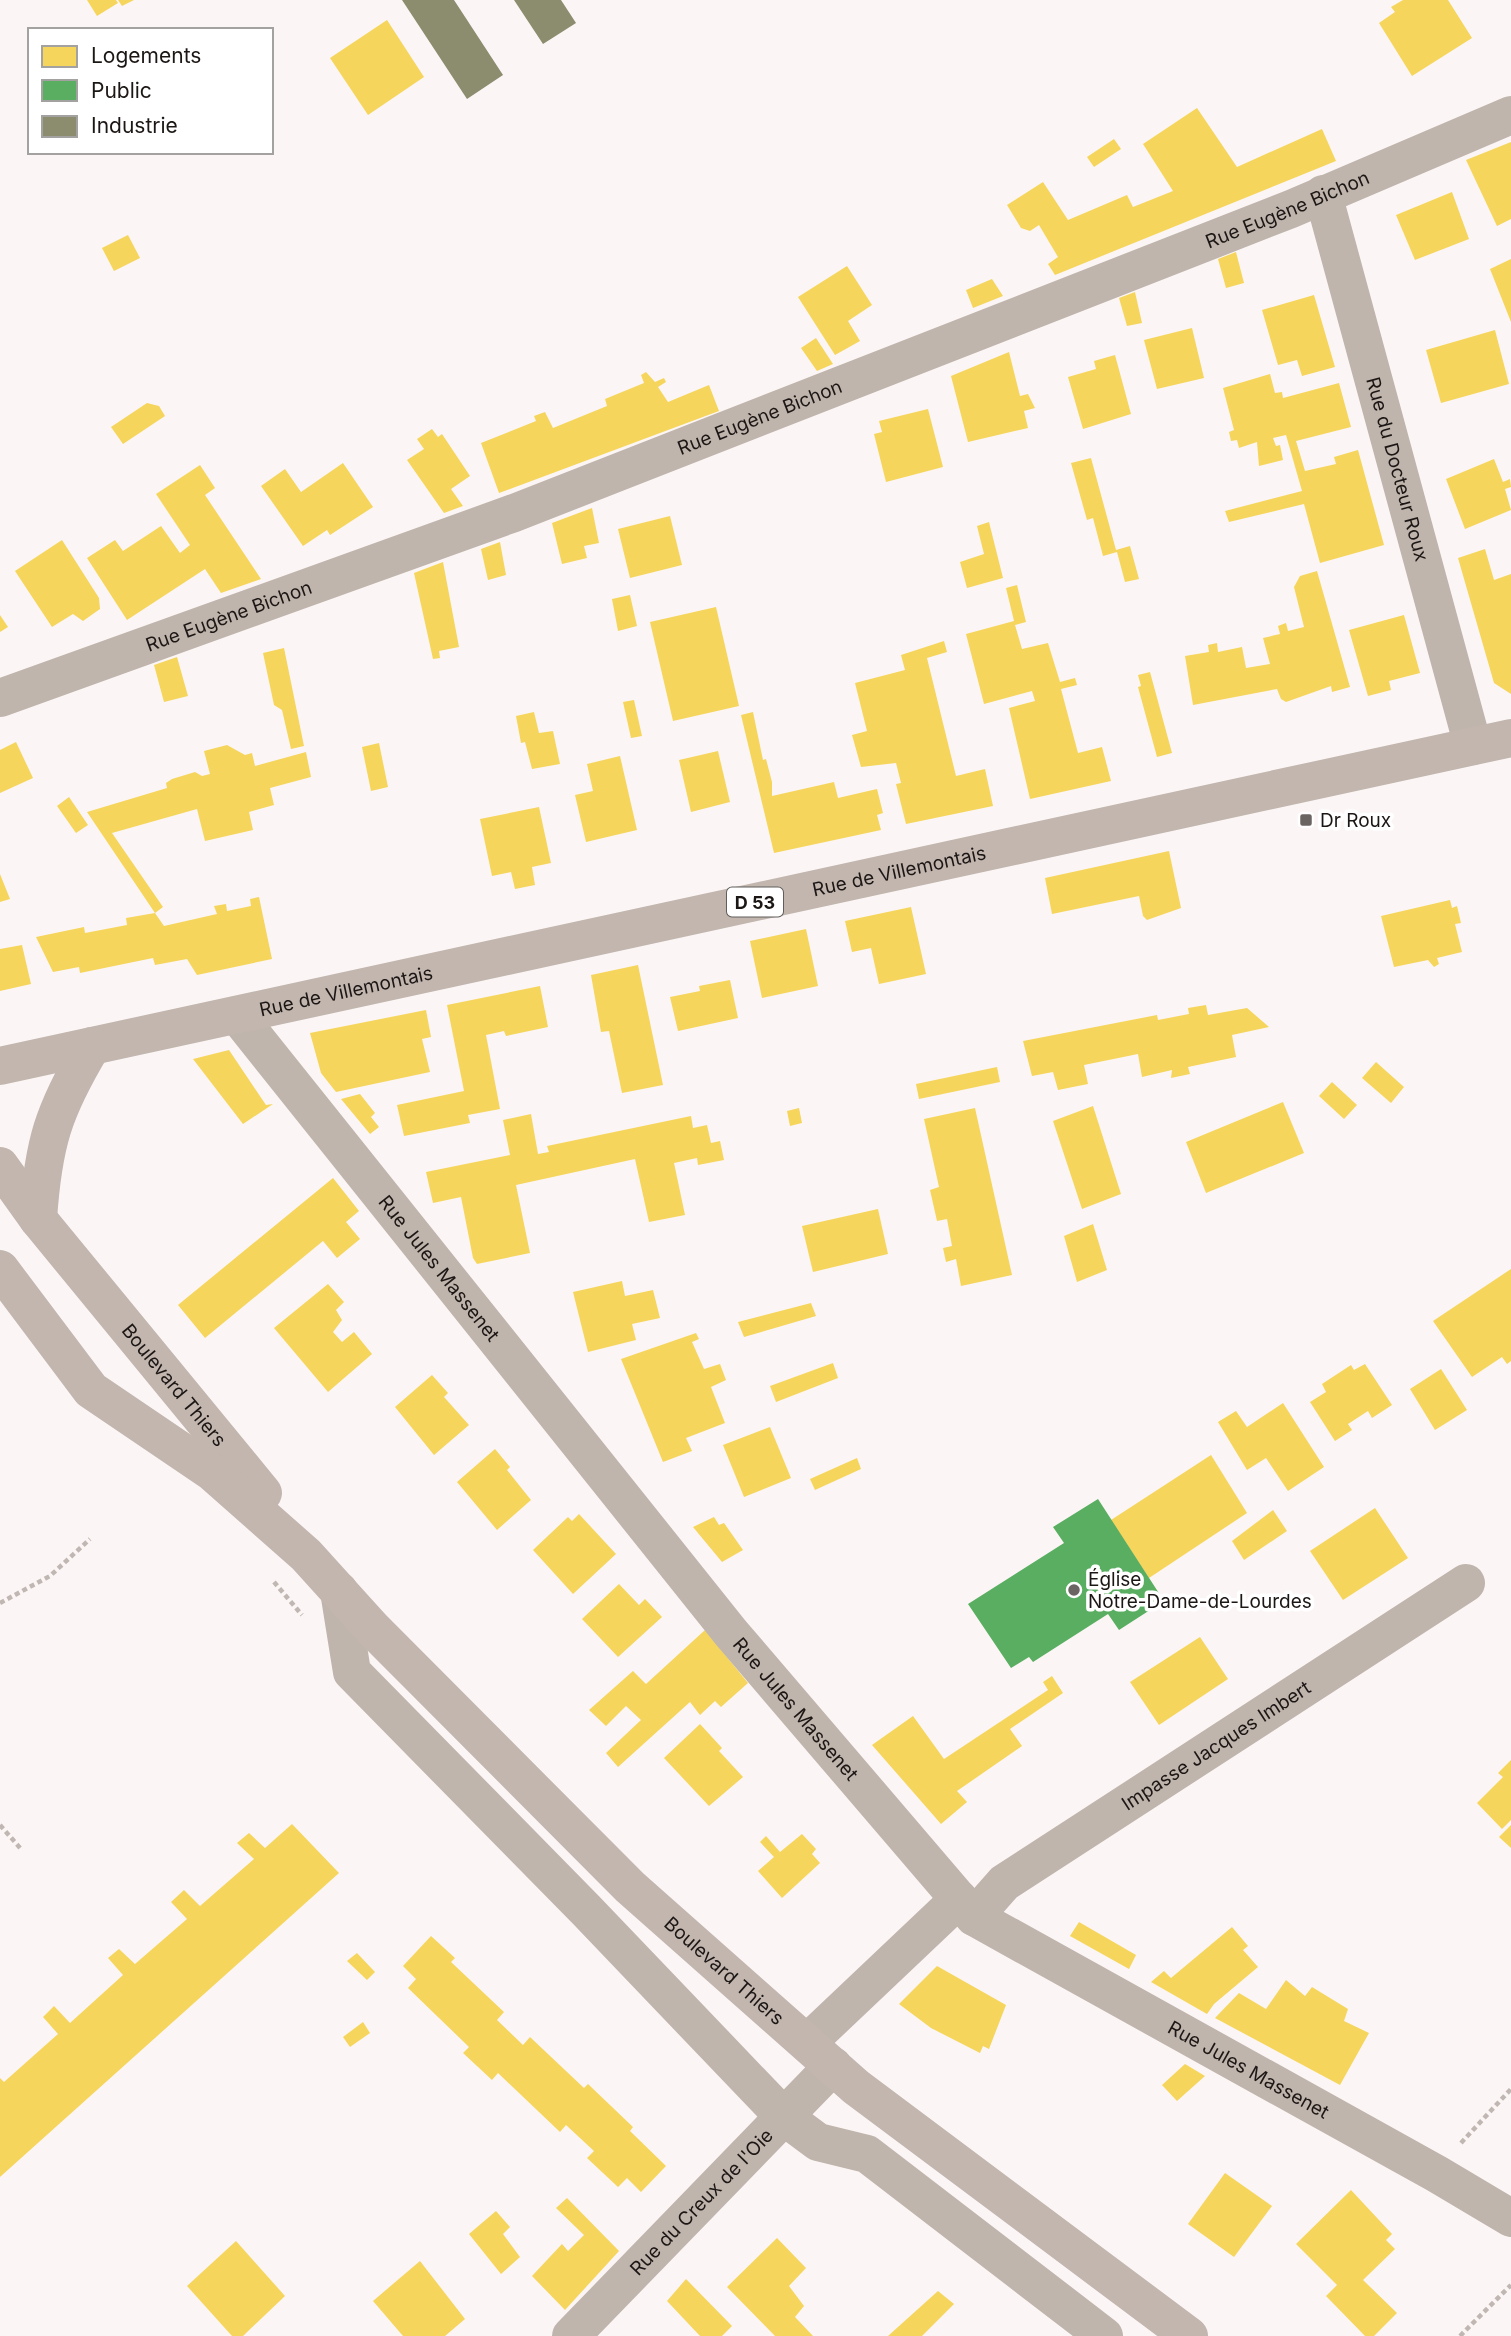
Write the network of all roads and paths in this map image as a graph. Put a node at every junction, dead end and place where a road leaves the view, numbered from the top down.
1 (1511, 115) edge
2 (1324, 194) junction
3 (0, 698) edge
4 (1511, 738) edge
5 (1473, 746) junction
6 (237, 1015) junction
7 (92, 1046) junction
8 (0, 1066) edge
9 (0, 1167) edge
10 (38, 1219) junction
11 (0, 1269) edge
12 (90, 1539) dead end
13 (306, 1555) junction
14 (1466, 1583) dead end
15 (339, 1591) junction
16 (0, 1604) edge
17 (0, 1825) edge
18 (21, 1849) dead end
19 (966, 1908) junction
20 (820, 2054) junction
21 (1511, 2089) edge
22 (783, 2116) junction
23 (1437, 2174) junction
24 (1511, 2218) edge
25 (1511, 2285) edge
26 (571, 2336) edge
27 (1104, 2336) edge
28 (1189, 2336) edge
29 (1460, 2336) edge

1 - 2 street, Rue Eugène Bichon
2 - 3 street, Rue Eugène Bichon
2 - 5 street, Rue du Docteur Roux
4 - 5 main road, Rue de Villemontais / D 53
5 - 6 main road, Rue de Villemontais / D 53
6 - 7 main road, Rue de Villemontais / D 53
6 - 19 street, Rue Jules Massenet
7 - 8 main road, Rue de Villemontais / D 53
7 - 10 main road
9 - 10 main road, Boulevard Thiers
10 - 13 main road, Boulevard Thiers
11 - 13 main road, Boulevard Thiers
12 - 16 path
13 - 15 main road, Boulevard Thiers
14 - 19 street, Impasse Jacques Imbert
15 - 20 main road, Boulevard Thiers
15 - 22 street
17 - 18 path
19 - 20 street, Impasse Jacques Imbert
19 - 23 street, Rue Jules Massenet
20 - 22 street, Rue du Creux de l'Oie
20 - 28 main road, Boulevard Thiers
21 - 23 path
22 - 26 street, Rue du Creux de l'Oie
22 - 27 street
23 - 24 street, Rue Jules Massenet
25 - 29 path

